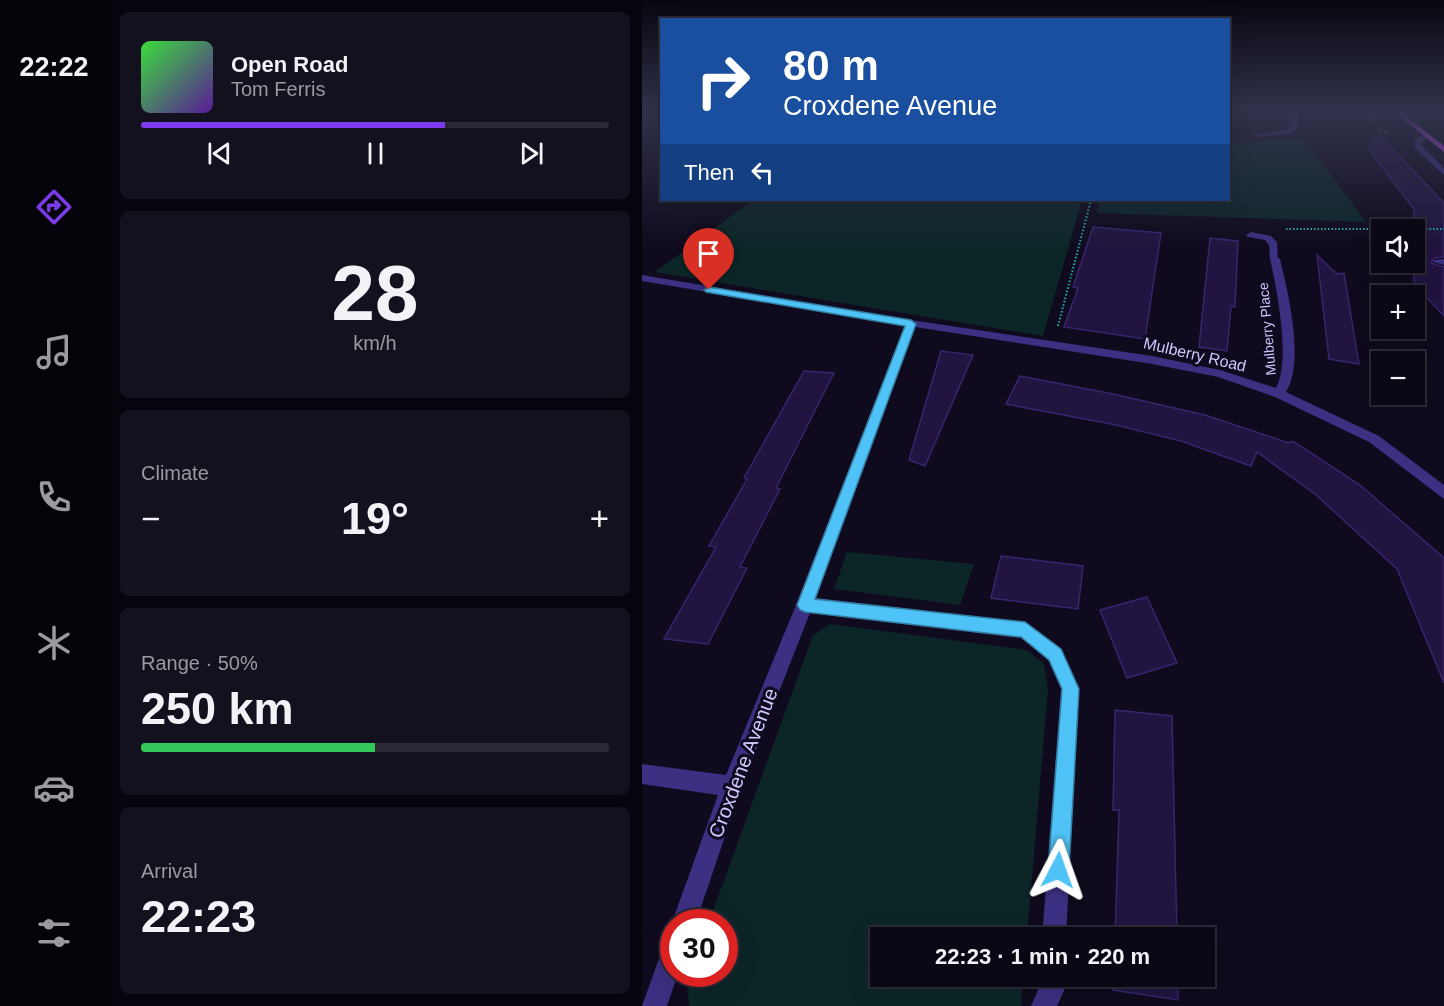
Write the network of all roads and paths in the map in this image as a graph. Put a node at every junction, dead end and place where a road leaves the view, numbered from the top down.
1 (1428, 157) edge
2 (1444, 173) edge
3 (1091, 201) edge
4 (1444, 229) edge
5 (1251, 235) dead end
6 (1274, 244) junction
7 (642, 278) edge
8 (911, 324) junction
9 (1053, 344) junction
10 (1279, 394) junction
11 (1444, 493) edge
12 (805, 605) junction
13 (642, 774) edge
14 (732, 786) junction
15 (689, 909) edge
16 (1055, 927) edge
17 (661, 987) edge
18 (1051, 987) edge
19 (654, 1006) edge
20 (1044, 1006) edge

1 - 2 street
3 - 9 path
4 - 6 path
5 - 6 street
6 - 10 street, Mulberry Place
7 - 8 street, Mulberry Road
8 - 9 street, Mulberry Road
8 - 12 street, Croxdene Avenue
9 - 10 street, Mulberry Road
10 - 11 street, Mulberry Road
12 - 14 street, Croxdene Avenue
12 - 16 street
13 - 14 street
14 - 15 street, Croxdene Avenue
17 - 19 street
18 - 20 street

